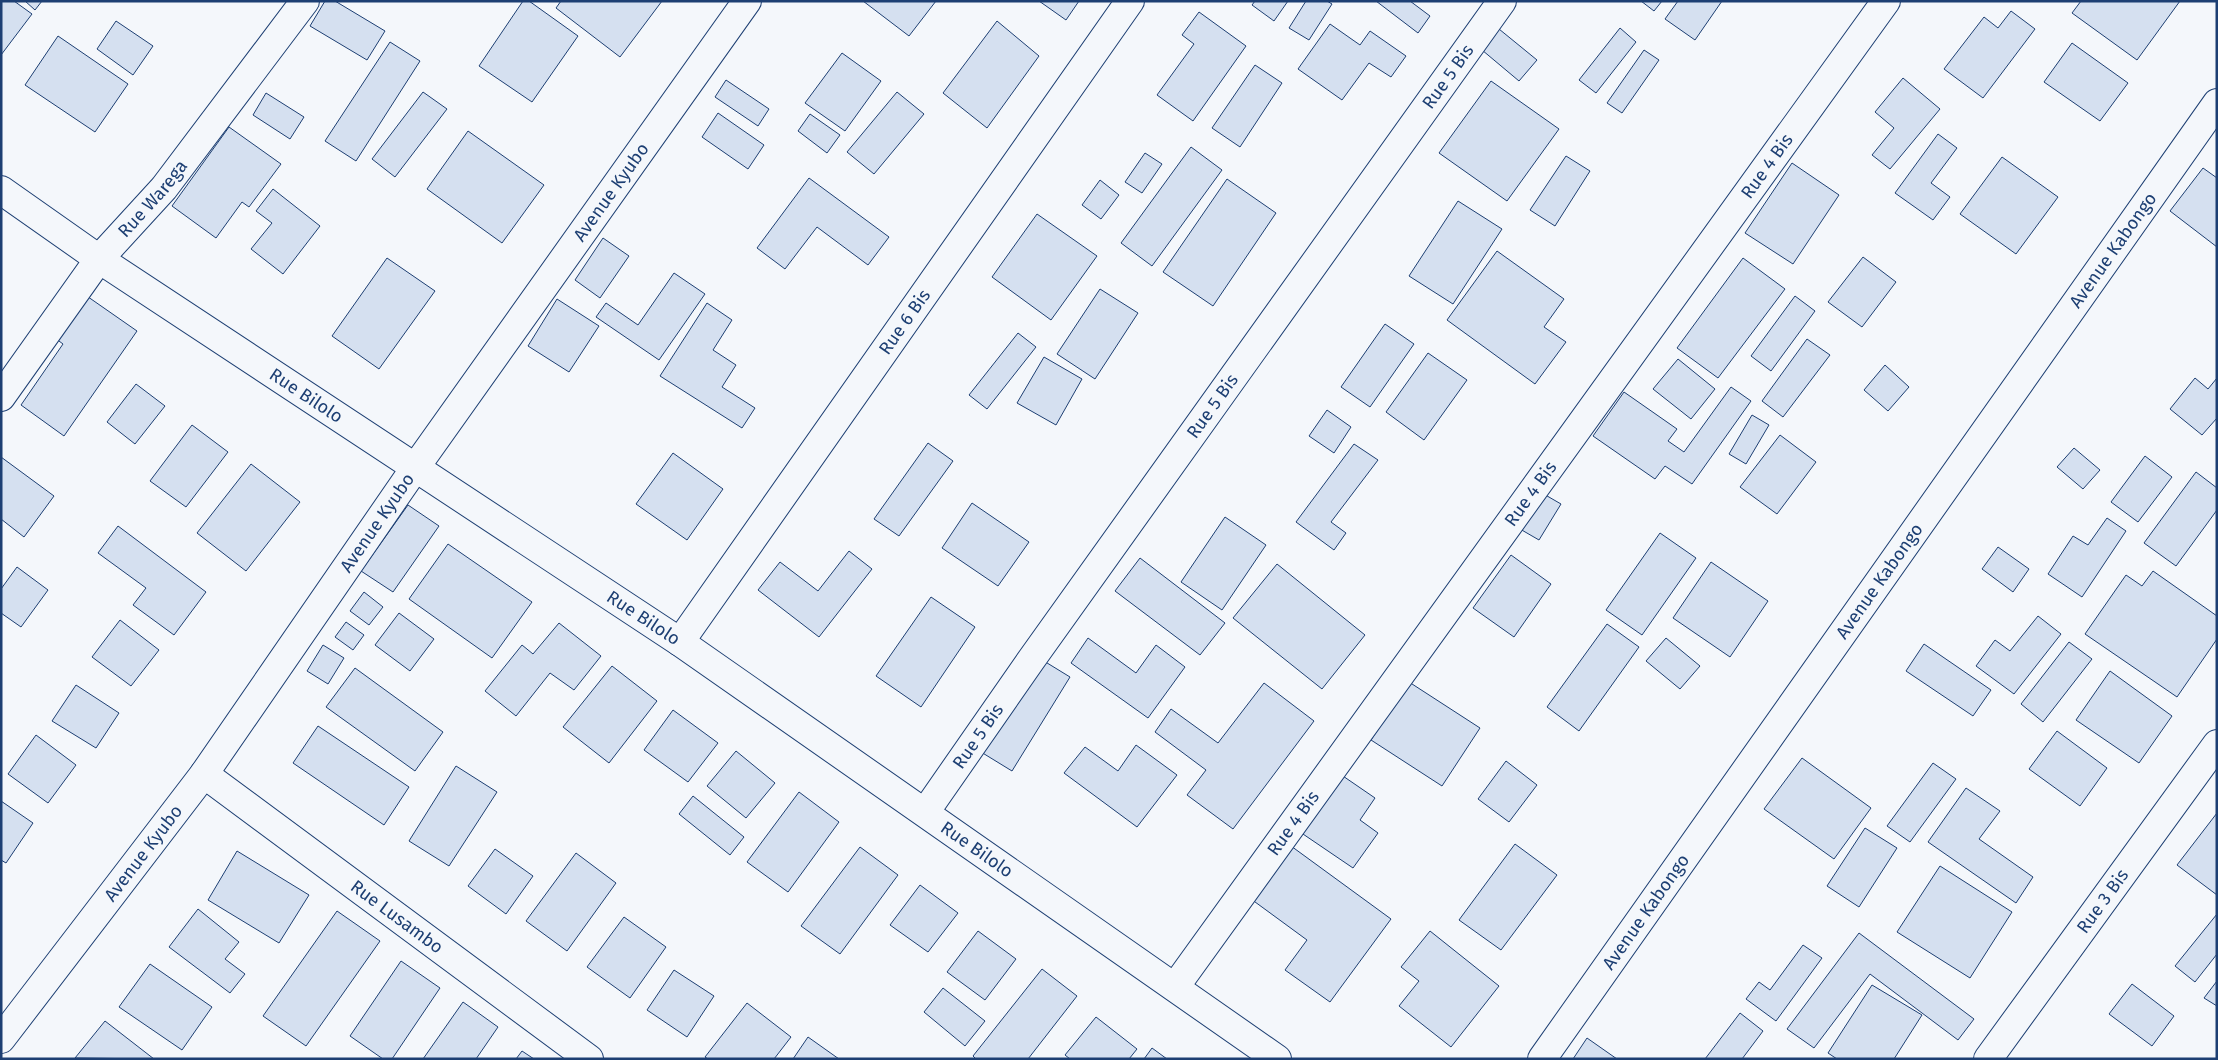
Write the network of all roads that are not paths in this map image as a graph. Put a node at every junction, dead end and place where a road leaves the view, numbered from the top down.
1 (306, 1) edge
2 (747, 1) edge
3 (1130, 1) edge
4 (1502, 1) edge
5 (1886, 1) edge
6 (2217, 103) edge
7 (1, 190) edge
8 (99, 259) junction
9 (1, 397) edge
10 (414, 468) junction
11 (680, 642) junction
12 (2217, 744) edge
13 (204, 774) junction
14 (926, 811) junction
15 (1175, 987) junction
16 (1, 1039) edge
17 (589, 1059) edge
18 (1277, 1059) edge
19 (1542, 1059) edge
20 (1988, 1059) edge

1 - 8 street, Rue Warega
2 - 10 street, Avenue Kyubo
3 - 11 street, Rue 6 Bis
4 - 14 street, Rue 5 Bis
5 - 15 street, Rue 4 Bis
6 - 19 street, Avenue Kabongo
7 - 8 street, Rue Bilolo
8 - 9 street, Rue Warega
8 - 10 street, Rue Bilolo
10 - 11 street, Rue Bilolo
10 - 13 street, Avenue Kyubo
11 - 14 street, Rue Bilolo
12 - 20 street, Rue 3 Bis
13 - 16 street, Avenue Kyubo
13 - 17 street, Rue Lusambo
14 - 15 street, Rue Bilolo
15 - 18 street, Rue Bilolo

